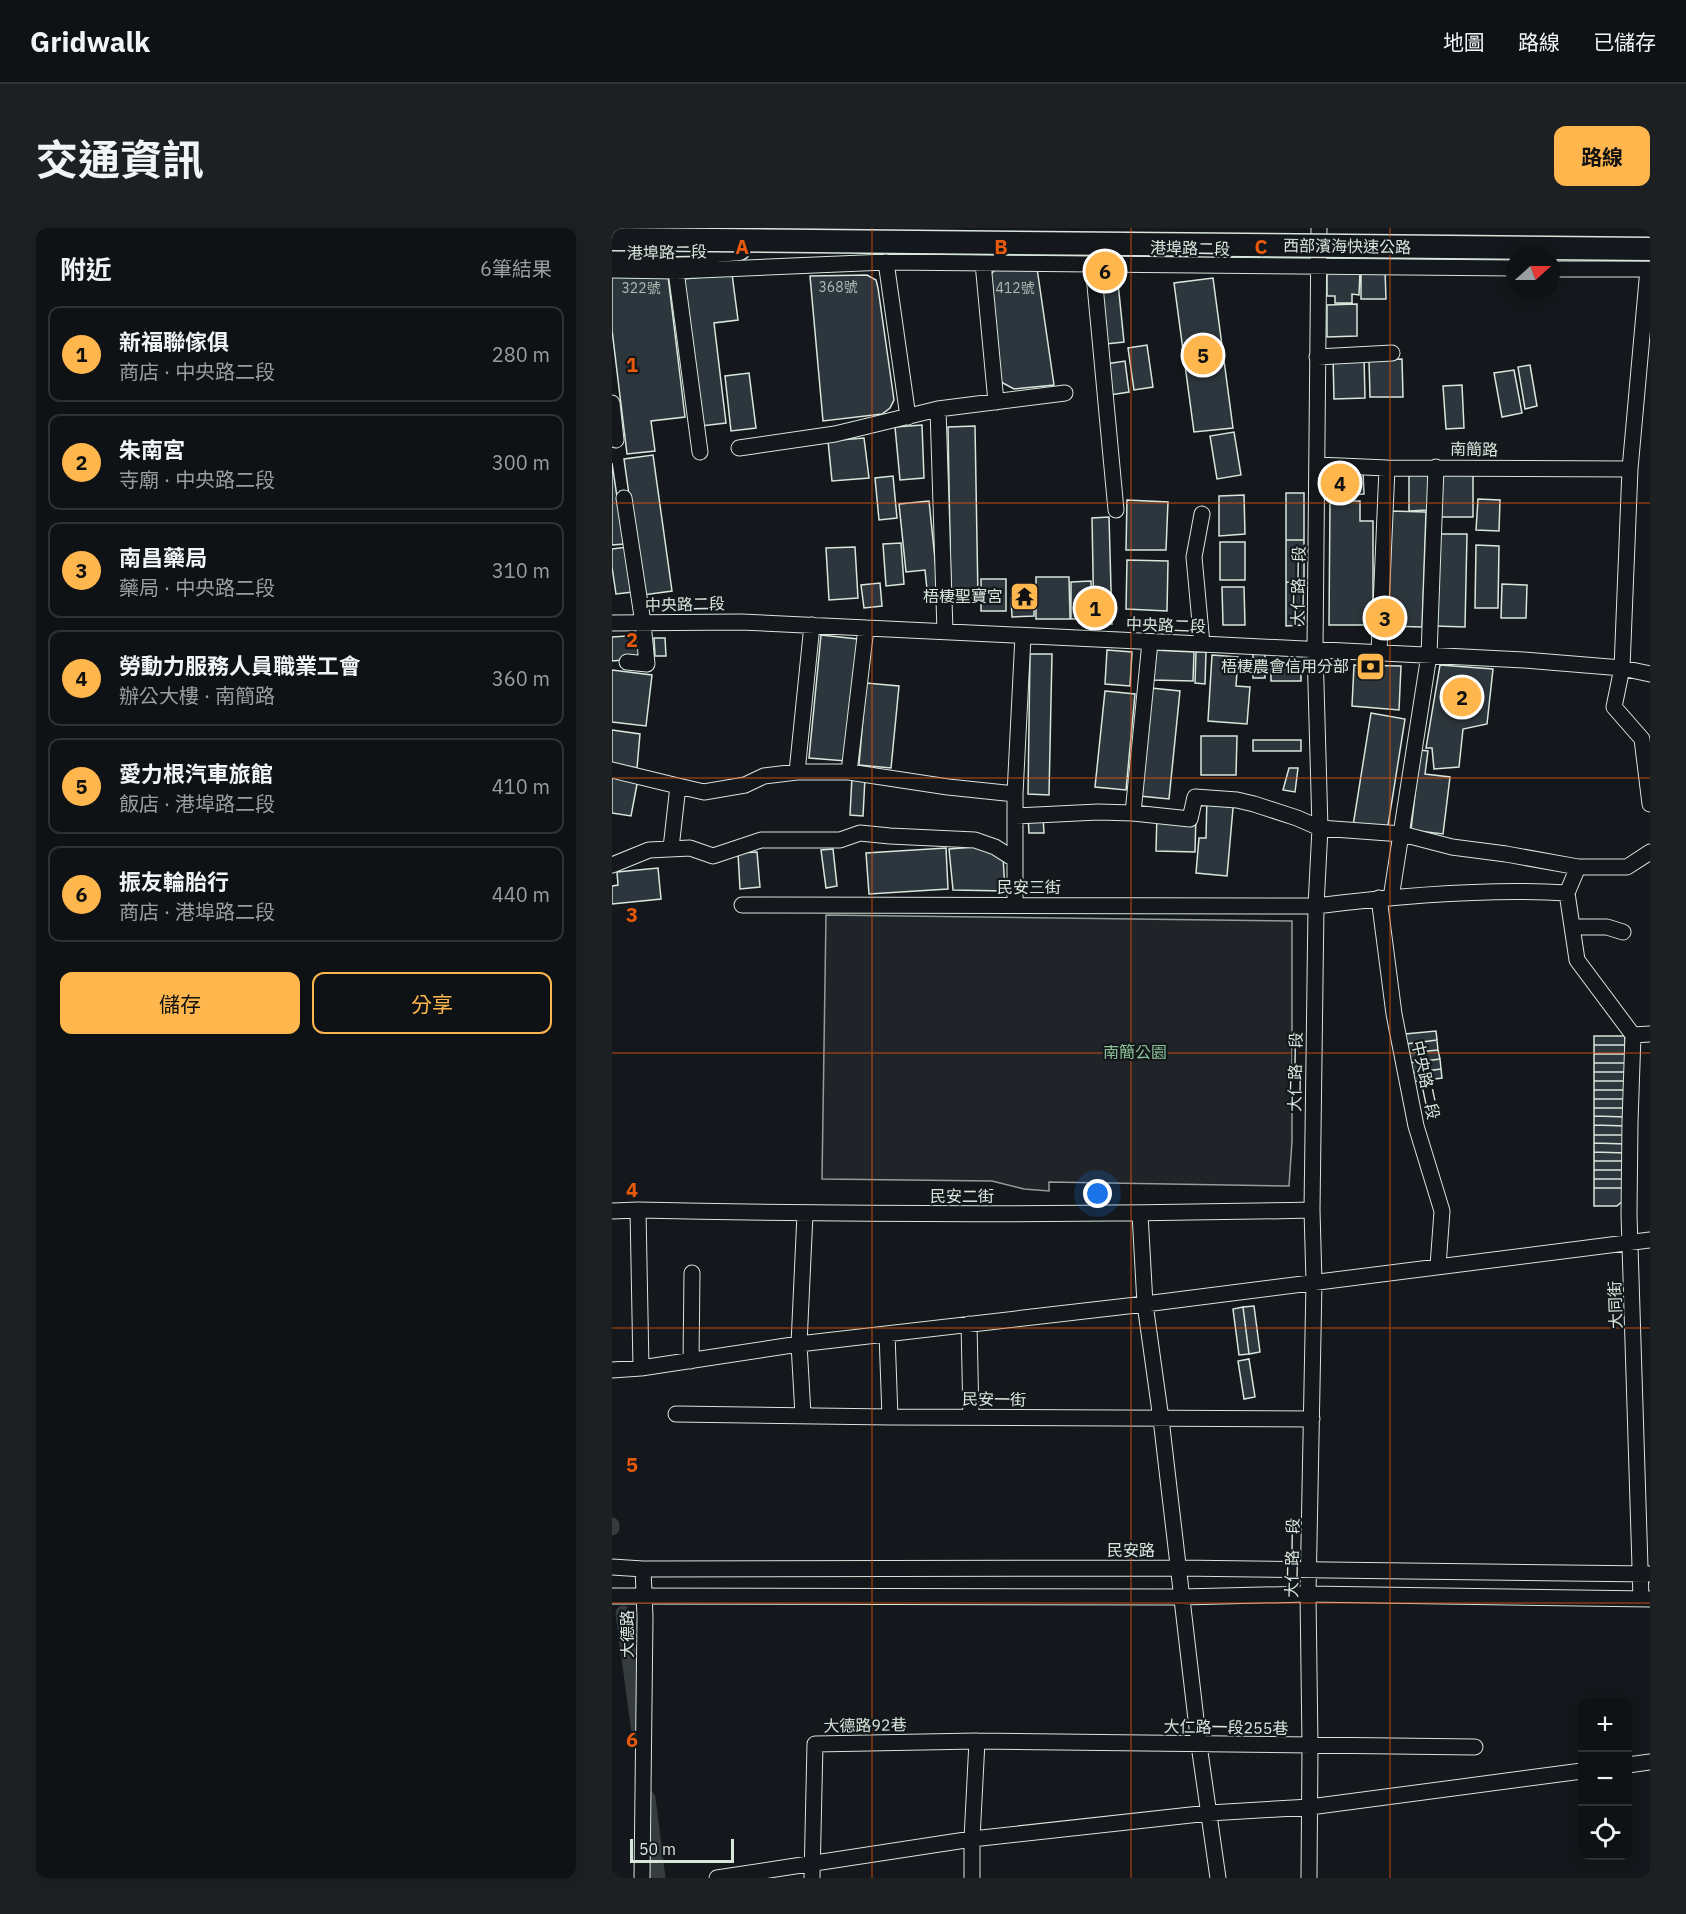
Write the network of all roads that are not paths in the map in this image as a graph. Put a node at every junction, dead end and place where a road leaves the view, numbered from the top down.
1 (1319, 228) edge
2 (612, 239) edge
3 (828, 241) junction
4 (612, 260) edge
5 (886, 262) junction
6 (1649, 262) edge
7 (982, 263) junction
8 (1093, 264) junction
9 (1318, 267) junction
10 (1506, 268) edge
11 (1560, 268) edge
12 (612, 270) edge
13 (676, 271) junction
14 (1392, 353) dead end
15 (1317, 357) junction
16 (1065, 393) dead end
17 (996, 402) junction
18 (612, 403) edge
19 (938, 409) junction
20 (908, 417) junction
21 (616, 440) dead end
22 (739, 448) dead end
23 (700, 452) dead end
24 (1318, 465) junction
25 (1436, 467) junction
26 (1387, 468) junction
27 (1630, 469) junction
28 (624, 498) dead end
29 (1116, 510) dead end
30 (1202, 514) dead end
31 (643, 623) junction
32 (612, 624) edge
33 (812, 625) junction
34 (866, 628) junction
35 (945, 631) junction
36 (1023, 636) junction
37 (1150, 642) junction
38 (1202, 644) junction
39 (1315, 649) junction
40 (1380, 653) junction
41 (1428, 655) junction
42 (627, 662) dead end
43 (1622, 668) junction
44 (1650, 674) edge
45 (612, 770) edge
46 (798, 772) junction
47 (849, 772) junction
48 (678, 786) junction
49 (1015, 794) junction
50 (1650, 804) edge
51 (1133, 813) junction
52 (1016, 816) junction
53 (1320, 828) junction
54 (1402, 834) junction
55 (671, 848) junction
56 (1650, 852) edge
57 (1014, 859) junction
58 (612, 865) edge
59 (1578, 867) junction
60 (1567, 893) junction
61 (1385, 898) junction
62 (742, 904) dead end
63 (1015, 904) junction
64 (1316, 906) junction
65 (1572, 927) junction
66 (1623, 932) dead end
67 (1650, 1034) edge
68 (1633, 1035) junction
69 (638, 1210) junction
70 (1312, 1210) junction
71 (612, 1211) edge
72 (805, 1214) junction
73 (1140, 1214) junction
74 (1650, 1240) edge
75 (1631, 1242) junction
76 (1438, 1266) junction
77 (692, 1273) dead end
78 (1314, 1282) junction
79 (1145, 1304) junction
80 (969, 1324) junction
81 (887, 1334) junction
82 (800, 1344) junction
83 (692, 1361) junction
84 (641, 1368) junction
85 (612, 1370) edge
86 (676, 1414) dead end
87 (803, 1415) junction
88 (971, 1417) junction
89 (890, 1418) junction
90 (1161, 1419) junction
91 (1312, 1419) junction
92 (612, 1568) edge
93 (1178, 1568) junction
94 (643, 1569) junction
95 (1309, 1570) junction
96 (1645, 1574) edge
97 (1308, 1594) junction
98 (612, 1596) edge
99 (644, 1596) junction
100 (1182, 1597) junction
101 (1645, 1599) edge
102 (977, 1741) junction
103 (1199, 1745) junction
104 (1310, 1746) junction
105 (1475, 1747) dead end
106 (1650, 1762) edge
107 (1632, 1764) edge
108 (1578, 1772) edge
109 (1310, 1807) junction
110 (1209, 1813) junction
111 (972, 1839) junction
112 (812, 1870) edge
113 (642, 1878) edge
114 (717, 1878) edge
115 (972, 1878) edge
116 (1218, 1878) edge
117 (1309, 1878) edge

1 - 9 street, 大仁路一段
2 - 3 highway, 西部濱海快速公路, bridge
3 - 4 highway, bridge
3 - 6 highway, 西部濱海快速公路, bridge
5 - 7 street, 港埠路二段
5 - 13 street, 港埠路二段
5 - 20 street
6 - 11 street
6 - 27 street
7 - 8 street, 港埠路二段
7 - 17 street
8 - 9 street, 港埠路二段
8 - 29 street
9 - 10 street, 港埠路二段
9 - 15 street, 大仁路一段
12 - 13 street, 港埠路二段
13 - 23 street
14 - 15 street
15 - 24 street, 大仁路一段
16 - 17 street
17 - 19 street
18 - 21 street
19 - 20 street
19 - 35 street
20 - 22 street
24 - 26 street, 南簡路
24 - 39 street, 大仁路一段
25 - 26 street, 南簡路
25 - 27 street, 南簡路
25 - 41 street
26 - 40 street
27 - 43 street
28 - 31 street
30 - 38 street
31 - 32 street, 中央路二段
31 - 33 street, 中央路二段
31 - 42 street
33 - 34 street, 中央路二段
33 - 46 street
34 - 35 street, 中央路二段
34 - 47 street
35 - 36 street, 中央路二段
36 - 37 street, 中央路二段
36 - 49 street
37 - 38 street, 中央路二段
37 - 51 street
38 - 39 street, 中央路二段
39 - 40 street, 中央路二段
39 - 53 street, 大仁路一段
40 - 41 street, 中央路二段
41 - 43 street, 中央路二段
41 - 54 street, 中央路二段
43 - 44 street, 中央路二段
43 - 50 street
45 - 48 street
46 - 47 street
46 - 48 street
47 - 49 street
48 - 55 street
49 - 52 street
51 - 52 street
51 - 53 street
52 - 57 street
53 - 54 street
53 - 64 street, 大仁路一段
54 - 59 street
54 - 61 street, 中央路二段
55 - 57 street
55 - 58 street
56 - 59 street
57 - 63 street
59 - 60 street
60 - 61 street
60 - 65 street
61 - 64 street
61 - 76 street, 中央路二段
62 - 63 street, 民安三街
63 - 64 street, 民安三街
64 - 70 street, 大仁路一段
65 - 66 street
65 - 68 street
67 - 68 street
68 - 75 street, 大同街
69 - 71 street, 民安二街
69 - 72 street, 民安二街
69 - 84 street
70 - 73 street, 民安二街
70 - 78 street, 大仁路一段
72 - 73 street, 民安二街
72 - 82 street
73 - 79 street
74 - 75 street
75 - 76 street
75 - 96 street, 大同街
76 - 78 street
77 - 83 street
78 - 79 street
78 - 91 street, 大仁路一段
79 - 80 street
79 - 90 street
80 - 81 street
80 - 88 street
81 - 82 street
81 - 89 street
82 - 83 street
82 - 87 street
83 - 84 street
84 - 85 street
86 - 87 street, 民安一街
87 - 89 street, 民安一街
88 - 89 street, 民安一街
88 - 90 street, 民安一街
90 - 91 street, 民安一街
90 - 93 street
91 - 95 street, 大仁路一段
92 - 94 street, 民安路
93 - 94 street, 民安路
93 - 95 street, 民安路
93 - 100 street
94 - 99 street, 大德路
95 - 96 street, 民安路
95 - 97 street, 大仁路一段
96 - 101 street, 大同街
97 - 100 street
97 - 101 street
97 - 104 street, 大仁路一段
98 - 99 street
99 - 100 street
99 - 113 street, 大德路
100 - 103 street
102 - 103 street, 大仁路一段255巷
102 - 111 street
102 - 112 street, 大德路92巷
103 - 104 street, 大仁路一段255巷
103 - 110 street
104 - 105 street, 大仁路一段255巷
104 - 109 street, 大仁路一段
106 - 107 street
108 - 109 street
109 - 110 street
109 - 117 street, 大仁路一段
110 - 111 street
110 - 116 street
111 - 112 street
111 - 115 street
112 - 114 street

